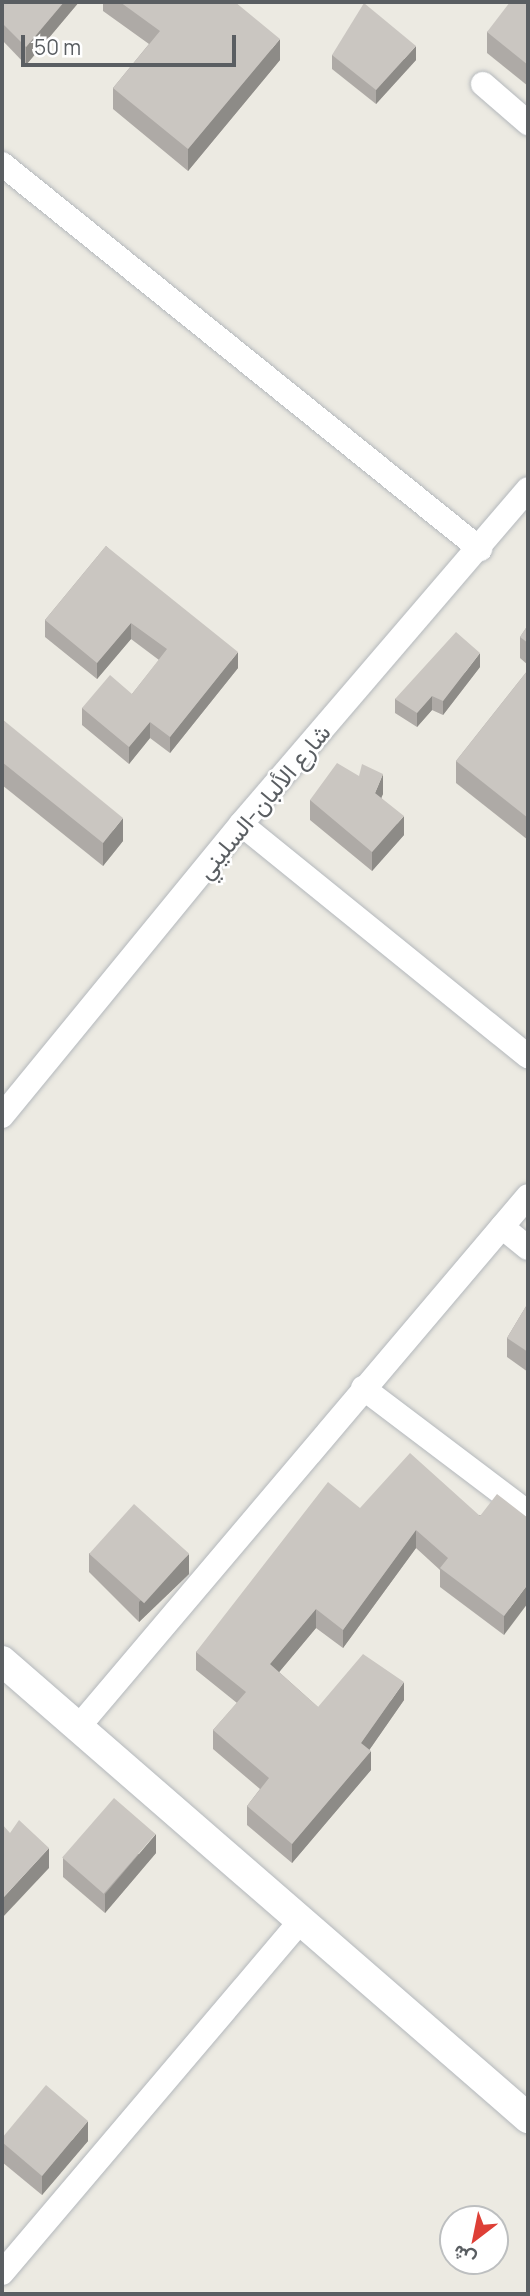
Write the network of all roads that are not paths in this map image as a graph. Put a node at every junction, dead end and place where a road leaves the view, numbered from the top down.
1 (483, 84) dead end
2 (528, 123) edge
3 (2, 164) edge
4 (528, 489) edge
5 (480, 549) junction
6 (241, 824) junction
7 (528, 1056) edge
8 (2, 1116) edge
9 (528, 1196) edge
10 (502, 1227) junction
11 (528, 1248) edge
12 (363, 1388) junction
13 (528, 1513) edge
14 (2, 1661) edge
15 (80, 1725) junction
16 (301, 1920) junction
17 (528, 2118) edge
18 (2, 2273) edge

1 - 2 street
3 - 5 street
4 - 5 street, شارع الألبان-السليني
5 - 6 street, شارع الألبان-السليني
6 - 7 street
6 - 8 street, شارع الألبان-السليني
9 - 10 street
10 - 11 street
10 - 12 street
12 - 13 street
12 - 15 street
14 - 15 street
15 - 16 street
16 - 17 street
16 - 18 street

